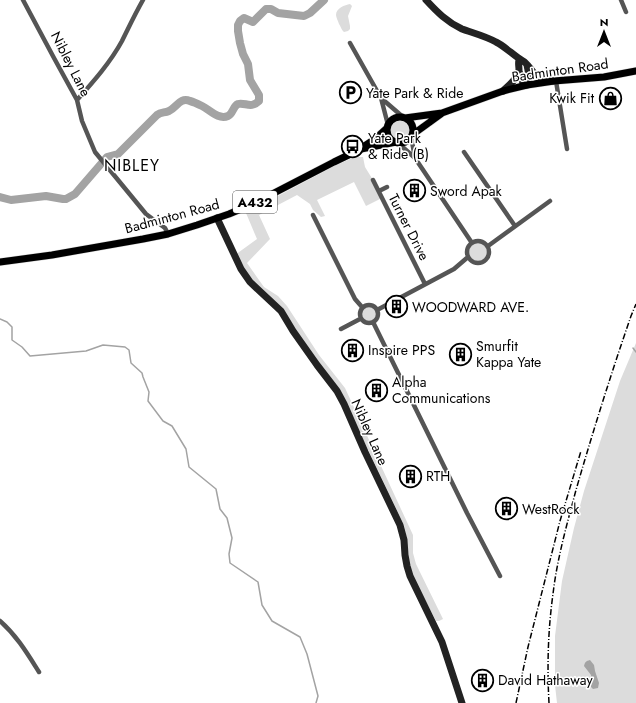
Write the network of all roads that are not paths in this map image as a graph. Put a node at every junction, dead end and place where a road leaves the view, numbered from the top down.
1 (23, 0) edge
2 (143, 0) edge
3 (426, 0) edge
4 (621, 0) edge
5 (626, 12) dead end
6 (350, 43) dead end
7 (519, 60) junction
8 (527, 64) junction
9 (519, 70) junction
10 (636, 71) edge
11 (555, 81) junction
12 (527, 85) junction
13 (502, 91) junction
14 (381, 98) junction
15 (77, 100) junction
16 (442, 113) junction
17 (404, 117) junction
18 (387, 126) junction
19 (412, 136) junction
20 (397, 143) junction
21 (361, 149) junction
22 (567, 149) dead end
23 (464, 152) dead end
24 (415, 158) junction
25 (373, 180) dead end
26 (387, 187) dead end
27 (379, 191) junction
28 (550, 201) dead end
29 (313, 215) dead end
30 (217, 218) junction
31 (515, 226) junction
32 (168, 234) junction
33 (472, 243) junction
34 (488, 246) junction
35 (468, 257) junction
36 (0, 262) edge
37 (425, 284) junction
38 (362, 307) junction
39 (377, 310) junction
40 (360, 319) junction
41 (373, 322) junction
42 (341, 329) dead end
43 (500, 576) dead end
44 (0, 621) edge
45 (39, 672) dead end
46 (462, 703) edge

1 - 15 street, Nibley Lane
2 - 15 street
3 - 7 street
4 - 5 street
6 - 14 street
7 - 8 street
7 - 9 street
8 - 11 street
8 - 12 street
9 - 12 street
9 - 13 street
10 - 11 main road, Badminton Road
11 - 12 main road, Badminton Road
11 - 22 street
12 - 13 main road, Badminton Road
13 - 16 main road, Badminton Road
14 - 17 street
14 - 18 street
15 - 32 street, Nibley Lane
16 - 17 main road, Badminton Road
16 - 19 main road, Badminton Road
17 - 18 main road
17 - 19 main road
18 - 20 main road
18 - 21 main road, Badminton Road / A432
19 - 20 main road
19 - 24 street
20 - 21 main road, Badminton Road / A432
20 - 24 street
21 - 30 main road, Badminton Road / A432
23 - 31 street
24 - 33 street
25 - 27 street, Turner Drive
26 - 27 street
27 - 37 street, Turner Drive
28 - 31 street
29 - 38 street
30 - 32 main road, Badminton Road / A432
30 - 46 street, Nibley Lane
31 - 34 street
32 - 36 main road, Badminton Road / A432
33 - 34 street
33 - 35 street
34 - 35 street
35 - 37 street
37 - 39 street
38 - 39 street
38 - 40 street
39 - 41 street
40 - 41 street
40 - 42 street
41 - 43 street
44 - 45 street

